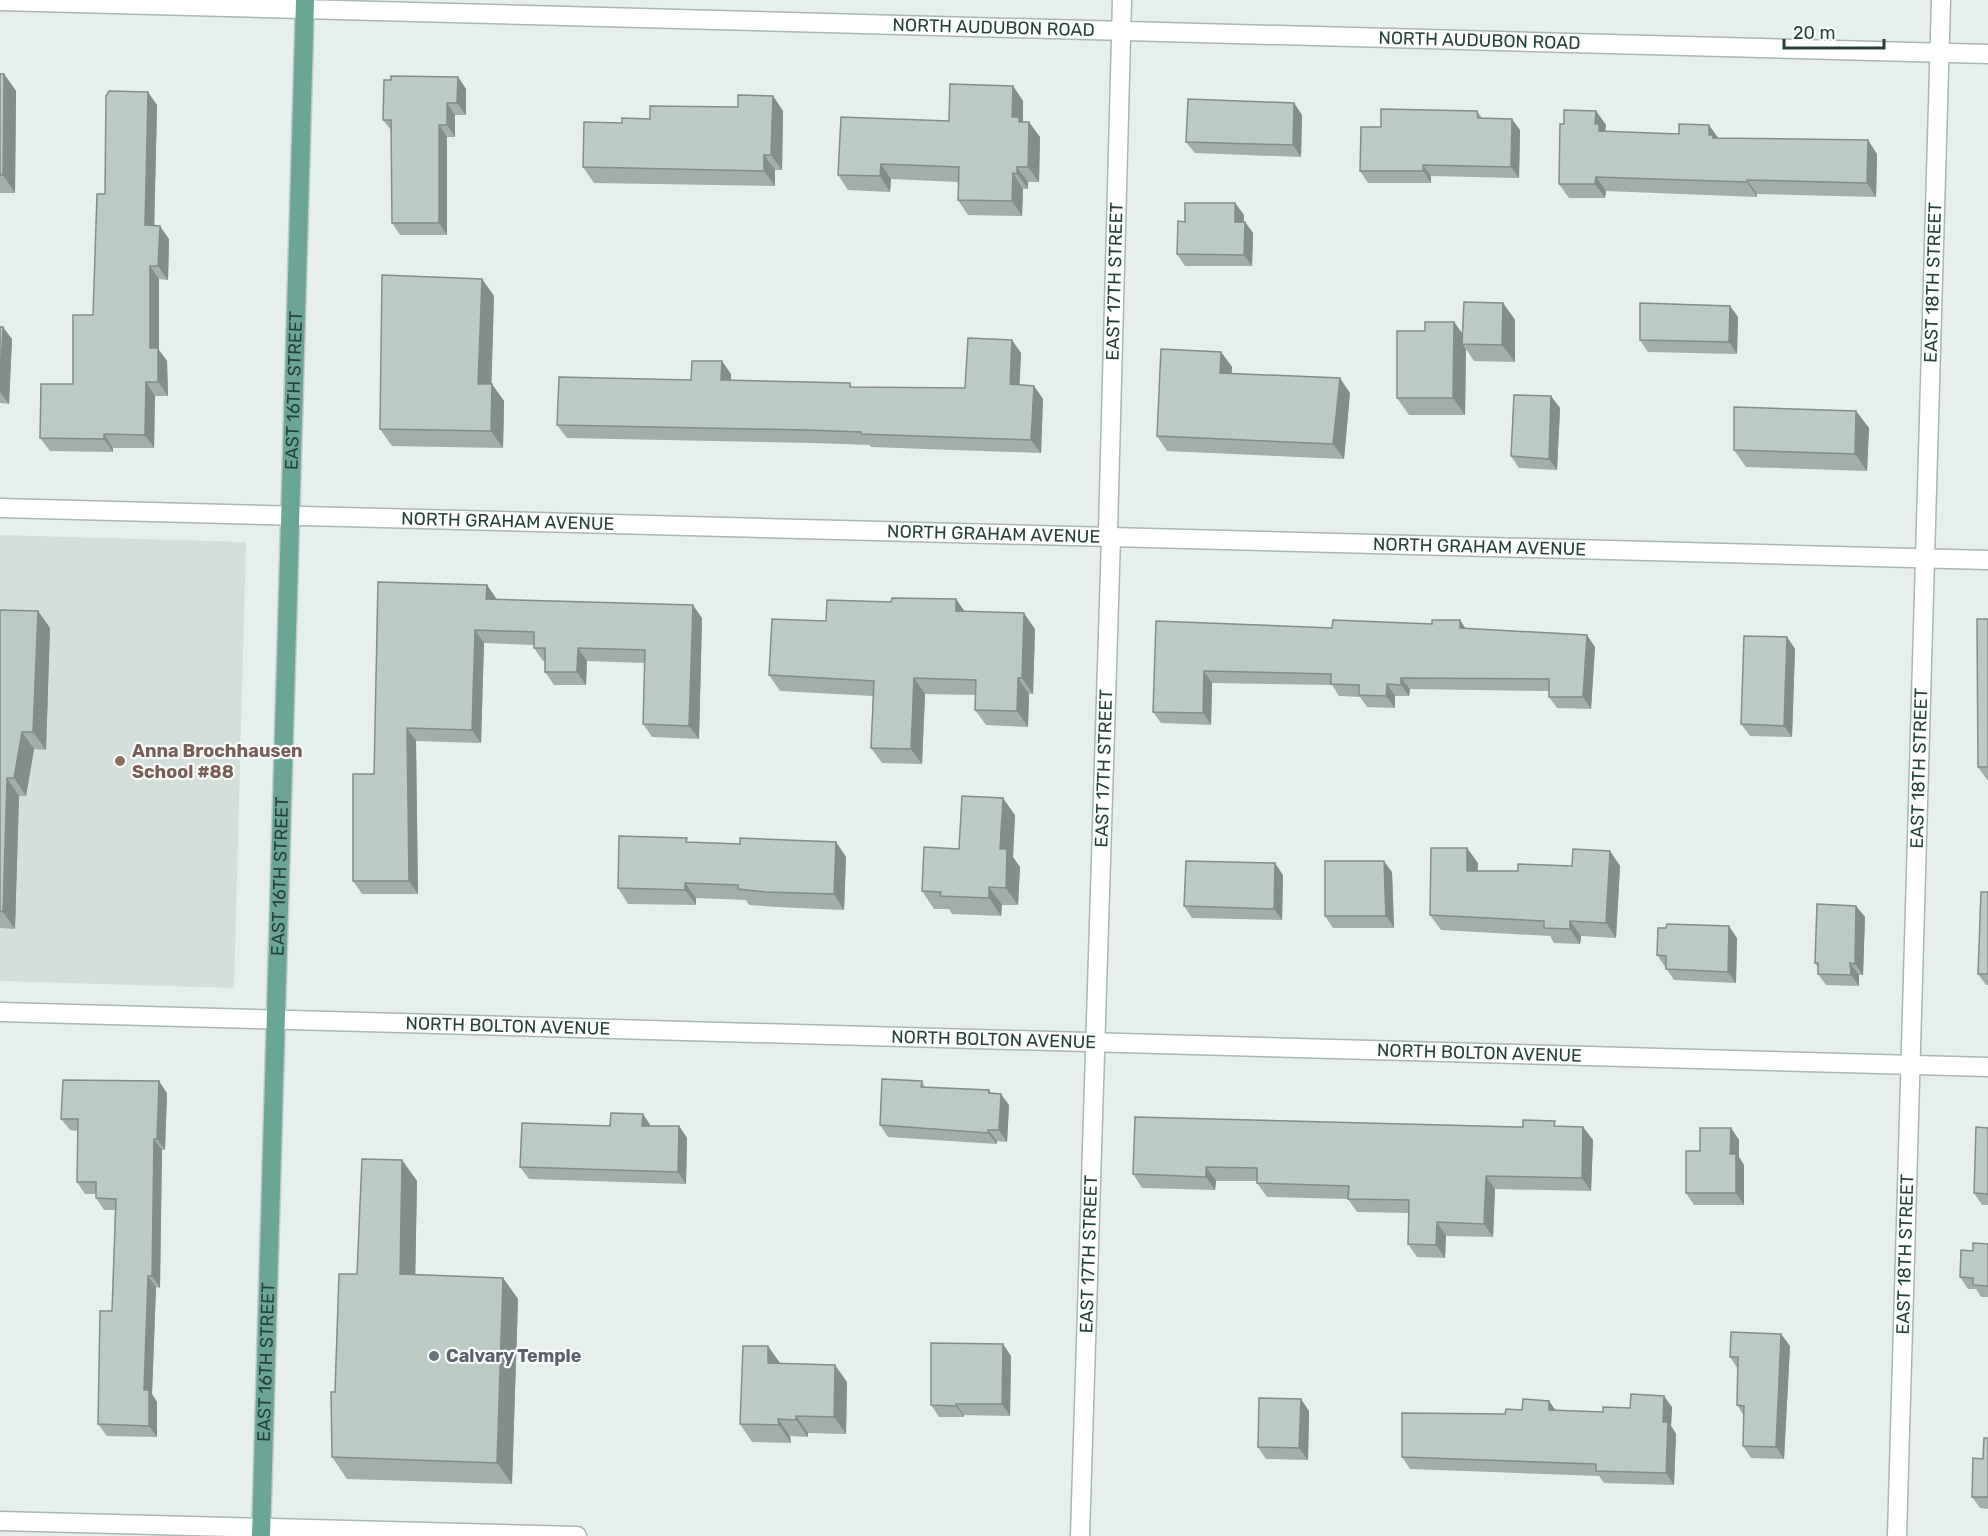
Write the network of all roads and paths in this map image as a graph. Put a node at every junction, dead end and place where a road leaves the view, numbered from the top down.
1 (1122, 0) edge
2 (1941, 0) edge
3 (0, 1) edge
4 (305, 5) edge
5 (1121, 31) junction
6 (1940, 53) junction
7 (1988, 54) edge
8 (0, 508) edge
9 (290, 516) junction
10 (1111, 537) junction
11 (1924, 559) junction
12 (1988, 560) edge
13 (0, 1012) edge
14 (276, 1021) junction
15 (1095, 1043) junction
16 (1909, 1065) junction
17 (1988, 1068) edge
18 (0, 1521) edge
19 (261, 1532) edge
20 (577, 1536) edge
21 (1080, 1536) edge
22 (1897, 1536) edge

1 - 5 street, EAST 17TH STREET
2 - 6 street, EAST 18TH STREET
3 - 4 street, NORTH AUDUBON ROAD
4 - 5 street, NORTH AUDUBON ROAD
4 - 9 main road, EAST 16TH STREET
5 - 6 street, NORTH AUDUBON ROAD
5 - 10 street, EAST 17TH STREET
6 - 7 street, NORTH AUDUBON ROAD
6 - 11 street, EAST 18TH STREET
8 - 9 street, NORTH GRAHAM AVENUE
9 - 10 street, NORTH GRAHAM AVENUE
9 - 14 main road, EAST 16TH STREET
10 - 11 street, NORTH GRAHAM AVENUE
10 - 15 street, EAST 17TH STREET
11 - 12 street, NORTH GRAHAM AVENUE
11 - 16 street, EAST 18TH STREET
13 - 14 street, NORTH BOLTON AVENUE
14 - 15 street, NORTH BOLTON AVENUE
14 - 19 main road, EAST 16TH STREET
15 - 16 street, NORTH BOLTON AVENUE
15 - 21 street, EAST 17TH STREET
16 - 17 street, NORTH BOLTON AVENUE
16 - 22 street, EAST 18TH STREET
18 - 19 street
19 - 20 street

